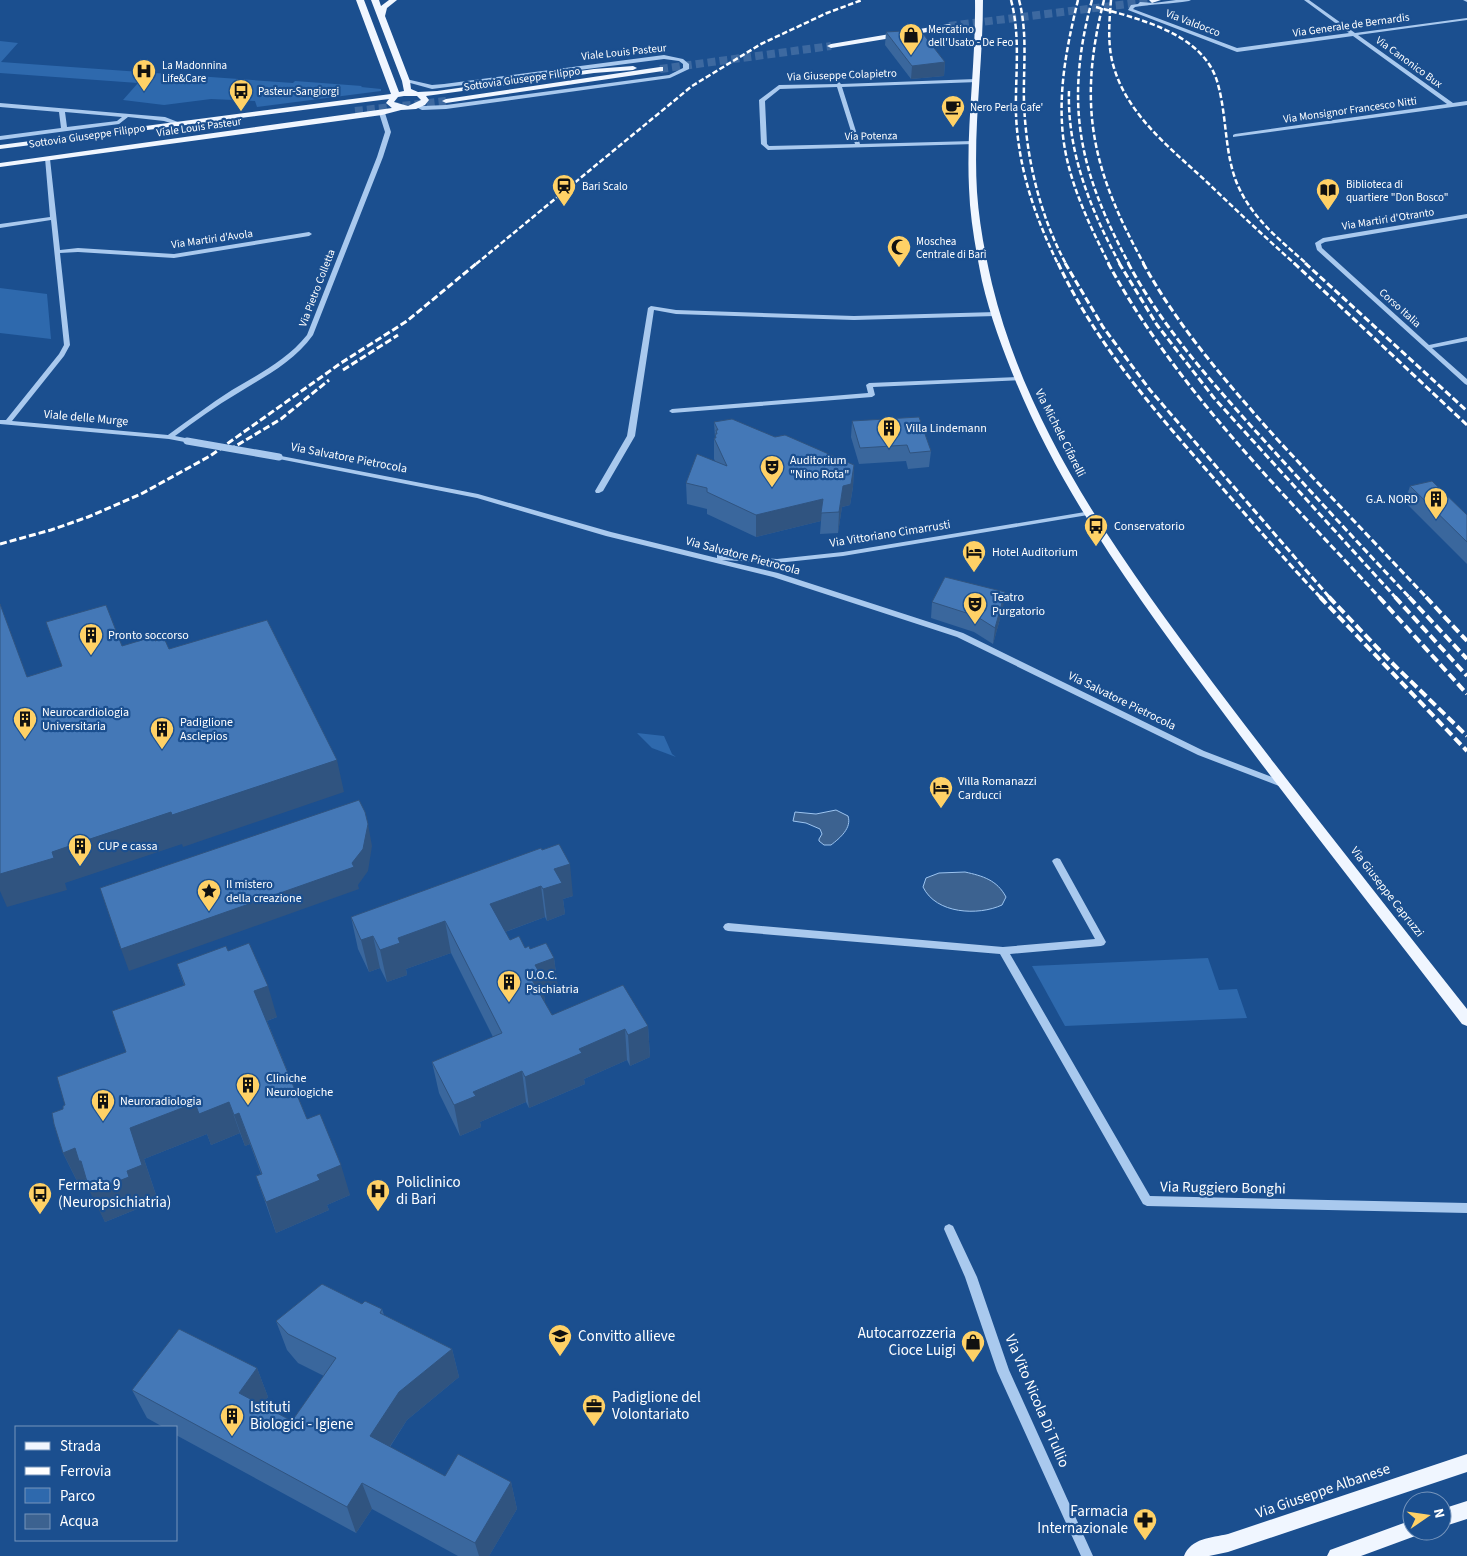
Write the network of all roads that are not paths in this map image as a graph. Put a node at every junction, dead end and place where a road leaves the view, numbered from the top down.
1 (360, 0) edge
2 (375, 0) edge
3 (392, 0) edge
4 (979, 0) edge
5 (1133, 0) edge
6 (1157, 0) edge
7 (1189, 0) edge
8 (1306, 0) edge
9 (1152, 1) edge
10 (1144, 4) junction
11 (381, 16) junction
12 (1467, 19) edge
13 (946, 24) tunnel mouth
14 (1354, 34) junction
15 (828, 44) tunnel mouth
16 (1237, 50) joint
17 (633, 68) junction
18 (976, 81) junction
19 (406, 82) junction
20 (839, 84) junction
21 (415, 93) junction
22 (395, 95) junction
23 (1467, 103) edge
24 (0, 105) edge
25 (1452, 105) junction
26 (417, 106) junction
27 (400, 108) junction
28 (62, 110) junction
29 (382, 113) junction
30 (126, 116) junction
31 (180, 124) junction
32 (64, 129) junction
33 (1235, 136) dead end
34 (0, 138) edge
35 (973, 143) junction
36 (858, 146) junction
37 (0, 147) edge
38 (768, 148) joint
39 (0, 154) edge
40 (0, 160) edge
41 (47, 160) junction
42 (0, 165) edge
43 (1467, 216) edge
44 (54, 218) junction
45 (0, 226) edge
46 (309, 234) dead end
47 (1319, 249) joint
48 (56, 252) junction
49 (996, 314) junction
50 (1467, 339) edge
51 (1428, 346) junction
52 (1019, 379) junction
53 (1467, 383) edge
54 (672, 411) dead end
55 (4, 422) edge
56 (169, 437) junction
57 (600, 491) dead end
58 (1088, 513) junction
59 (693, 555) junction
60 (1282, 784) junction
61 (1057, 862) dead end
62 (728, 927) dead end
63 (1003, 950) junction
64 (1467, 1020) edge
65 (1467, 1208) edge
66 (949, 1229) dead end
67 (1467, 1463) edge
68 (1467, 1510) edge
69 (1452, 1515) edge
70 (1402, 1533) edge
71 (1088, 1556) edge
72 (1192, 1556) edge
73 (1336, 1556) edge

1 - 22 main road
2 - 11 main road
3 - 11 main road
4 - 18 main road, Via Michele Cifarelli
5 - 10 street
6 - 9 main road
7 - 10 street
8 - 14 street, Via Canonico Bux
10 - 16 street, Via Valdocco
11 - 19 main road
12 - 14 street, Via Generale de Bernardis
13 - 15 main road
14 - 16 street, Via Generale de Bernardis
14 - 25 street, Via Canonico Bux
17 - 17 main road, Sottovia Giuseppe Filippo
17 - 21 main road, Viale Louis Pasteur
18 - 20 street, Via Giuseppe Colapietro
18 - 35 main road, Via Michele Cifarelli
19 - 21 main road
19 - 26 street, Viale Louis Pasteur
20 - 36 street
20 - 38 street, Via Giuseppe Colapietro
21 - 22 main road, Viale Louis Pasteur
21 - 26 main road
22 - 27 main road
22 - 31 main road, Viale Louis Pasteur
23 - 25 street, Via Monsignor Francesco Nitti
24 - 28 street
25 - 33 street, Via Monsignor Francesco Nitti
26 - 27 main road, Viale Louis Pasteur
27 - 29 main road, Viale Louis Pasteur
28 - 30 street
28 - 32 street
29 - 41 main road, Viale Louis Pasteur
29 - 56 street, Via Pietro Colletta
30 - 31 street
30 - 32 street
31 - 37 main road, Viale Louis Pasteur
32 - 34 street
35 - 36 street, Via Potenza
35 - 49 main road, Via Michele Cifarelli
36 - 38 street, Via Potenza
39 - 40 main road, Sottovia Giuseppe Filippo
41 - 42 main road, Viale Louis Pasteur
41 - 44 street
43 - 47 street, Via Martiri d'Otranto
44 - 45 street
44 - 48 street
46 - 48 street, Via Martiri d'Avola
47 - 51 street, Corso Italia
48 - 55 street
49 - 52 main road, Via Michele Cifarelli
49 - 57 street
50 - 51 street
51 - 53 street, Corso Italia
52 - 54 street
52 - 58 main road, Via Michele Cifarelli
55 - 56 street, Viale delle Murge
56 - 59 street, Via Salvatore Pietrocola, bridge
58 - 59 street, Via Vittoriano Cimarrusti
58 - 60 main road, Via Michele Cifarelli
59 - 60 street, Via Salvatore Pietrocola
60 - 64 main road, Via Giuseppe Capruzzi
61 - 63 street
62 - 63 street
63 - 65 street, Via Ruggiero Bonghi
66 - 71 street, Via Vito Nicola Di Tullio
67 - 72 main road, Via Giuseppe Albanese
68 - 69 main road
70 - 73 main road

